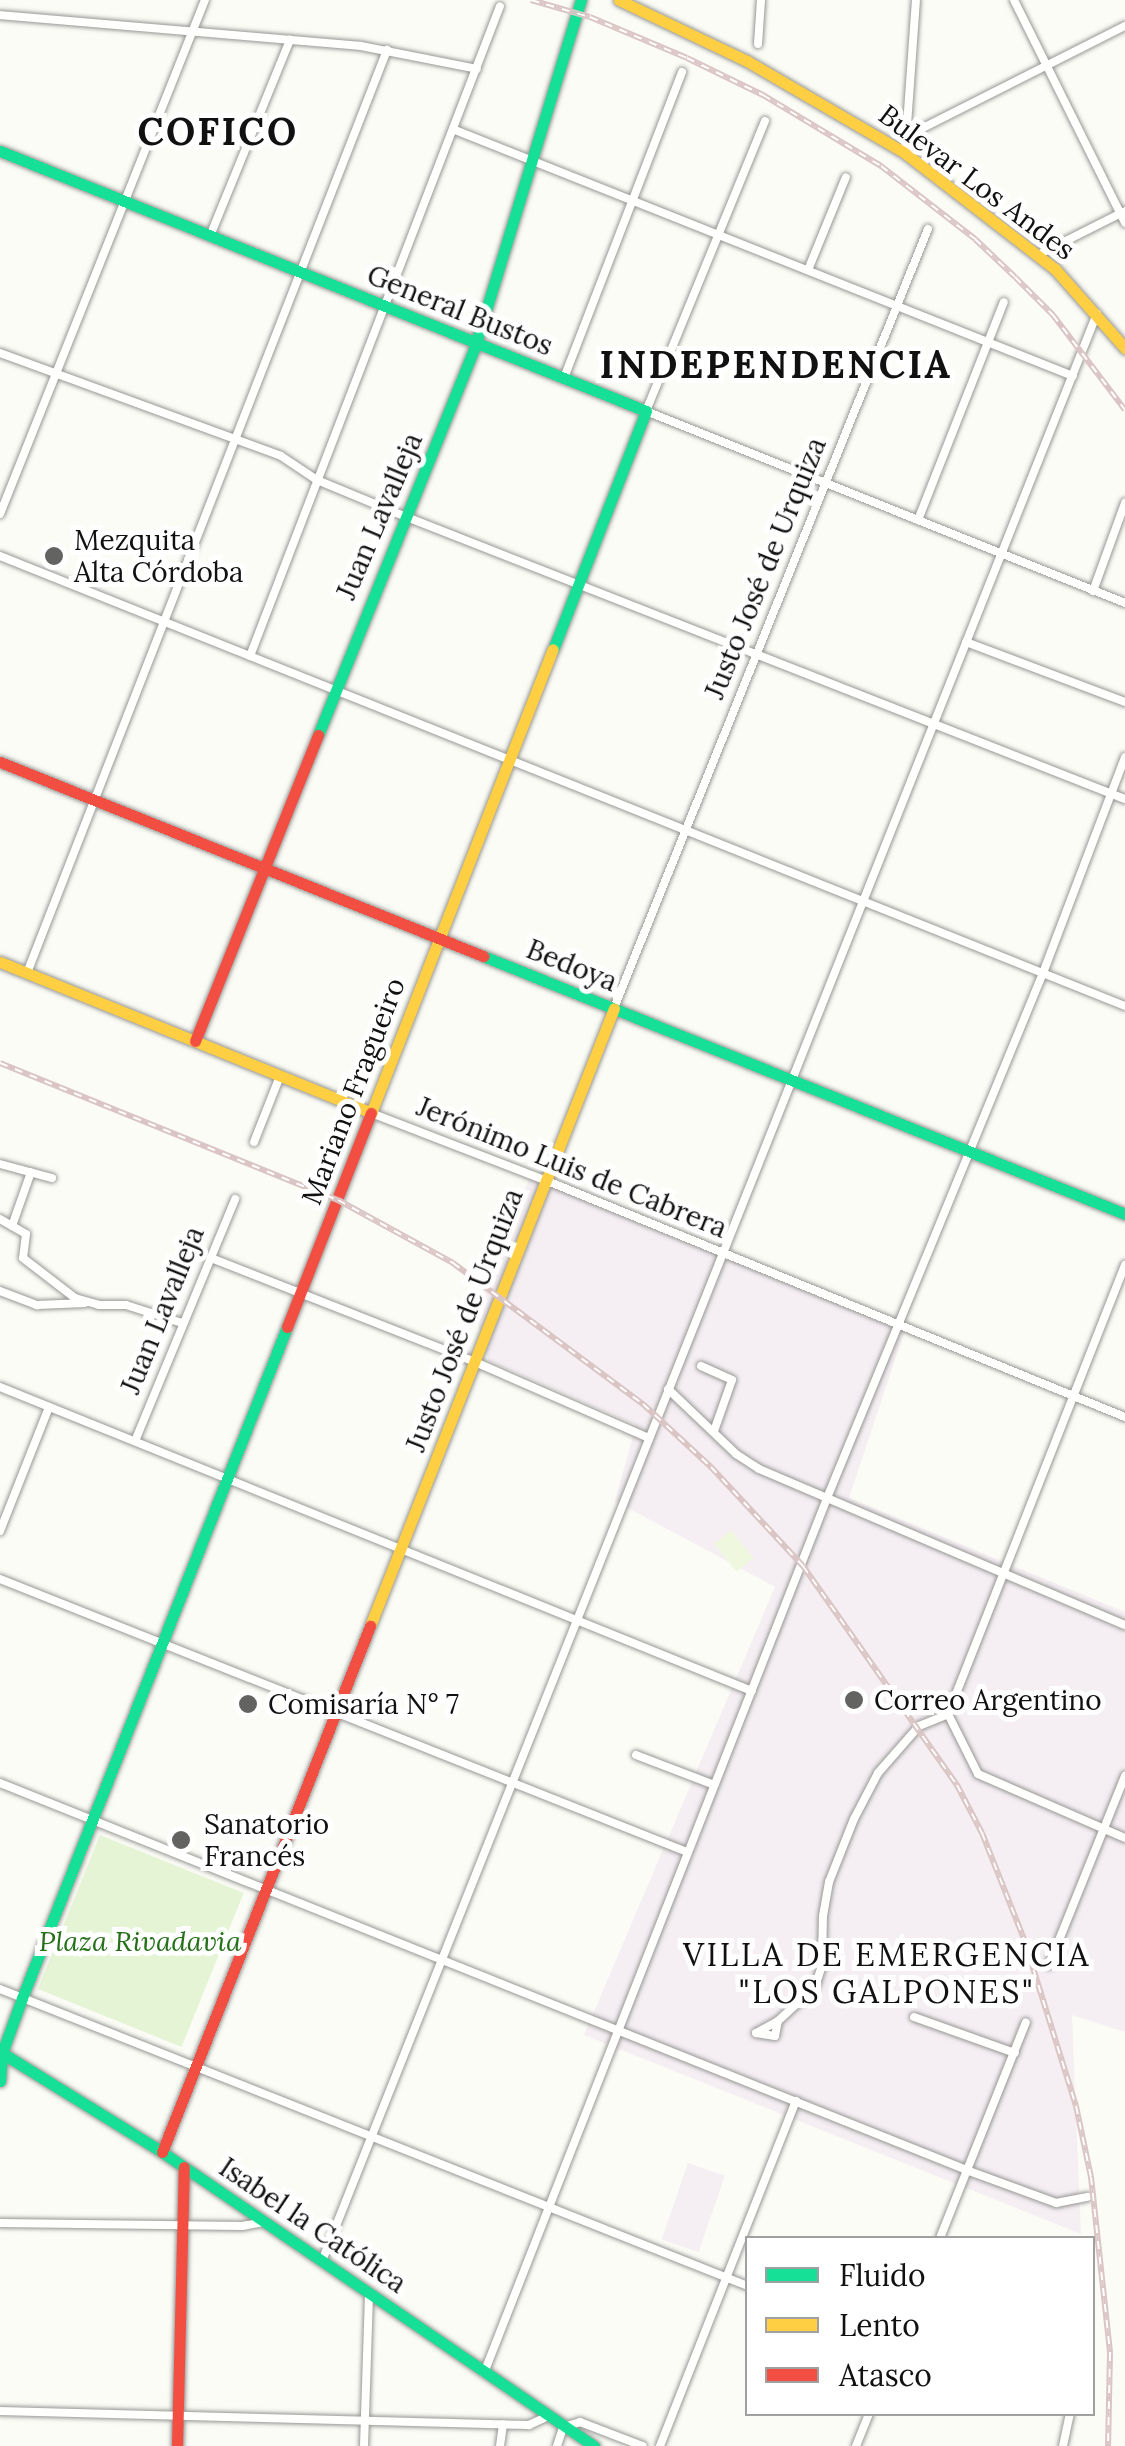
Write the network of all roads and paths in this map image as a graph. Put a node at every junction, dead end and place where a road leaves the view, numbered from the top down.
1 (204, 0) edge
2 (581, 0) edge
3 (618, 0) edge
4 (761, 0) edge
5 (916, 0) edge
6 (1014, 0) edge
7 (500, 6) dead end
8 (0, 16) edge
9 (1122, 27) edge
10 (192, 32) junction
11 (290, 40) junction
12 (1125, 40) edge
13 (758, 44) dead end
14 (387, 50) junction
15 (1046, 66) junction
16 (477, 69) junction
17 (682, 72) dead end
18 (765, 122) dead end
19 (456, 130) junction
20 (907, 136) junction
21 (0, 152) edge
22 (905, 152) junction
23 (532, 159) junction
24 (846, 177) dead end
25 (633, 199) junction
26 (124, 202) junction
27 (1122, 212) edge
28 (1125, 223) edge
29 (928, 229) dead end
30 (719, 234) junction
31 (210, 236) junction
32 (1038, 255) junction
33 (808, 270) junction
34 (300, 272) junction
35 (1004, 302) dead end
36 (897, 306) junction
37 (386, 307) junction
38 (1097, 314) junction
39 (986, 342) junction
40 (476, 343) junction
41 (1125, 348) edge
42 (0, 353) edge
43 (55, 375) junction
44 (1073, 376) junction
45 (564, 378) junction
46 (646, 411) junction
47 (234, 439) junction
48 (317, 480) junction
49 (826, 483) junction
50 (1125, 502) edge
51 (0, 514) edge
52 (404, 516) junction
53 (918, 520) junction
54 (1001, 554) junction
55 (0, 556) edge
56 (579, 585) junction
57 (1093, 591) junction
58 (1125, 604) edge
59 (164, 622) junction
60 (966, 642) junction
61 (758, 655) junction
62 (250, 656) junction
63 (334, 690) junction
64 (1125, 702) edge
65 (935, 723) junction
66 (1125, 757) edge
67 (508, 759) junction
68 (0, 762) edge
69 (1111, 794) junction
70 (1125, 799) edge
71 (94, 800) junction
72 (686, 830) junction
73 (264, 868) junction
74 (862, 901) junction
75 (439, 938) junction
76 (0, 962) edge
77 (27, 972) junction
78 (1043, 974) junction
79 (1125, 1006) edge
80 (614, 1008) junction
81 (195, 1041) junction
82 (280, 1076) junction
83 (791, 1080) junction
84 (371, 1114) junction
85 (254, 1142) dead end
86 (970, 1152) junction
87 (0, 1164) edge
88 (31, 1172) junction
89 (52, 1178) dead end
90 (545, 1180) junction
91 (234, 1198) dead end
92 (1125, 1214) edge
93 (0, 1219) edge
94 (12, 1226) junction
95 (722, 1254) junction
96 (211, 1258) junction
97 (1125, 1264) edge
98 (0, 1291) edge
99 (301, 1294) junction
100 (89, 1303) junction
101 (182, 1324) junction
102 (899, 1324) junction
103 (475, 1362) junction
104 (700, 1366) dead end
105 (0, 1388) edge
106 (668, 1389) junction
107 (1072, 1397) junction
108 (49, 1407) junction
109 (1125, 1417) edge
110 (714, 1431) junction
111 (649, 1438) junction
112 (135, 1441) junction
113 (227, 1480) junction
114 (827, 1498) junction
115 (0, 1531) edge
116 (402, 1550) junction
117 (1002, 1576) junction
118 (0, 1579) edge
119 (576, 1621) junction
120 (1125, 1625) edge
121 (162, 1643) junction
122 (752, 1691) junction
123 (338, 1713) junction
124 (948, 1714) junction
125 (636, 1754) dead end
126 (1125, 1776) edge
127 (512, 1783) junction
128 (0, 1784) edge
129 (714, 1785) junction
130 (92, 1820) junction
131 (1104, 1830) junction
132 (1125, 1838) edge
133 (688, 1852) junction
134 (266, 1890) junction
135 (442, 1960) junction
136 (1049, 1965) dead end
137 (0, 1989) edge
138 (22, 1998) junction
139 (914, 2016) dead end
140 (778, 2020) dead end
141 (1026, 2022) dead end
142 (618, 2030) junction
143 (1, 2052) edge
144 (1014, 2053) junction
145 (196, 2067) junction
146 (0, 2082) edge
147 (796, 2101) junction
148 (372, 2137) junction
149 (162, 2152) junction
150 (184, 2167) junction
151 (968, 2171) junction
152 (1087, 2197) dead end
153 (548, 2208) junction
154 (264, 2222) junction
155 (0, 2224) edge
156 (182, 2224) junction
157 (941, 2236) edge
158 (322, 2262) junction
159 (726, 2278) junction
160 (745, 2285) edge
161 (369, 2294) junction
162 (484, 2373) junction
163 (0, 2411) edge
164 (178, 2416) junction
165 (548, 2416) junction
166 (868, 2416) edge
167 (1070, 2416) edge
168 (364, 2422) junction
169 (503, 2424) junction
170 (563, 2426) junction
171 (177, 2446) edge
172 (364, 2446) edge
173 (500, 2446) edge
174 (557, 2446) edge
175 (594, 2446) edge
176 (643, 2446) edge
177 (660, 2446) edge
178 (856, 2446) edge
179 (1063, 2446) edge

1 - 10 street
2 - 23 main road, Juan Lavalleja
3 - 22 main road, Bulevar Los Andes
4 - 13 street
5 - 20 street
6 - 15 street
7 - 16 street
8 - 10 street
9 - 12 street
9 - 15 street
10 - 11 street
10 - 26 street
11 - 14 street
11 - 31 street
14 - 16 street
14 - 34 street
15 - 20 street
15 - 27 street
16 - 19 street
17 - 25 street
18 - 30 street, Mariano Fragueiro
19 - 23 street
19 - 37 street
20 - 22 street
21 - 26 main road, General Bustos
22 - 32 main road, Bulevar Los Andes
23 - 25 street
23 - 40 main road, Juan Lavalleja
24 - 33 street
25 - 30 street
25 - 45 street
26 - 31 main road, General Bustos
26 - 43 street
27 - 28 street
27 - 32 street
29 - 36 street, Justo José de Urquiza
30 - 33 street
30 - 46 street, Mariano Fragueiro
31 - 34 main road, General Bustos
32 - 38 main road, Bulevar Los Andes
33 - 36 street
34 - 37 main road, General Bustos
34 - 47 street
35 - 39 street
36 - 39 street
36 - 49 street, Justo José de Urquiza
37 - 40 main road, General Bustos
37 - 48 street
38 - 41 main road, Bulevar Los Andes
38 - 44 street
39 - 44 street
39 - 53 street
40 - 45 main road, General Bustos
40 - 52 main road, Juan Lavalleja
42 - 43 street
43 - 47 street
43 - 51 street
44 - 54 street
45 - 46 main road, General Bustos
46 - 49 street, General Bustos
46 - 56 main road, Mariano Fragueiro
47 - 48 street
47 - 59 street
48 - 52 street
48 - 62 street
49 - 53 street, General Bustos
49 - 61 street, Justo José de Urquiza
50 - 57 street
52 - 56 street
52 - 63 main road, Juan Lavalleja
53 - 54 street, General Bustos
54 - 57 street, General Bustos
54 - 60 street
55 - 59 street
56 - 61 street
56 - 67 main road, Mariano Fragueiro
57 - 58 street, General Bustos
59 - 62 street
59 - 71 street
60 - 64 street
60 - 65 street
61 - 65 street
61 - 72 street, Justo José de Urquiza
62 - 63 street
63 - 67 street
63 - 73 main road, Juan Lavalleja
65 - 69 street
65 - 74 street
66 - 69 street
67 - 72 street
67 - 75 main road, Mariano Fragueiro
68 - 71 main road, Bedoya
69 - 70 street
69 - 78 street
71 - 73 main road, Bedoya
71 - 77 street
72 - 74 street
72 - 80 street, Justo José de Urquiza
73 - 75 main road, Bedoya
73 - 81 main road, Juan Lavalleja
74 - 78 street
74 - 83 street
75 - 80 main road, Bedoya
75 - 84 main road, Mariano Fragueiro
76 - 77 main road, Jerónimo Luis de Cabrera
77 - 81 main road, Jerónimo Luis de Cabrera
78 - 79 street
78 - 86 street
80 - 83 main road, Bedoya
80 - 90 main road, Justo José de Urquiza
81 - 82 main road, Jerónimo Luis de Cabrera
82 - 84 main road, Jerónimo Luis de Cabrera
82 - 85 street
83 - 86 main road, Bedoya
83 - 95 street
84 - 90 street, Jerónimo Luis de Cabrera
84 - 99 main road, Mariano Fragueiro
86 - 92 main road, Bedoya
86 - 102 street
87 - 88 street
88 - 89 street
88 - 94 street
90 - 95 street, Jerónimo Luis de Cabrera
90 - 103 main road, Justo José de Urquiza
91 - 96 street, Juan Lavalleja
93 - 94 street
94 - 100 street
95 - 102 street, Jerónimo Luis de Cabrera
95 - 106 street
96 - 99 street
96 - 101 street, Juan Lavalleja
97 - 107 street
98 - 100 street
99 - 103 street
99 - 113 main road, Mariano Fragueiro
100 - 101 street
101 - 112 street, Juan Lavalleja
102 - 107 street, Jerónimo Luis de Cabrera
102 - 114 street
103 - 111 street
103 - 116 main road, Justo José de Urquiza
104 - 110 street
105 - 108 street
106 - 110 street
106 - 111 street
107 - 109 street, Jerónimo Luis de Cabrera
107 - 117 street
108 - 112 street
108 - 115 street
110 - 114 street
111 - 119 street
112 - 113 street
113 - 116 street
113 - 121 main road, Mariano Fragueiro
114 - 117 street
114 - 122 street
116 - 119 street
116 - 123 main road, Justo José de Urquiza
117 - 120 street
117 - 124 street
118 - 121 street
119 - 122 street
119 - 127 street
121 - 123 street
121 - 130 main road, Mariano Fragueiro
122 - 129 street
123 - 127 street
123 - 134 main road, Justo José de Urquiza
124 - 131 street
124 - 140 street
125 - 129 street
126 - 131 street
127 - 133 street
127 - 135 street
128 - 130 street
129 - 133 street
130 - 134 street
130 - 138 main road, Mariano Fragueiro
131 - 132 street
131 - 136 street
133 - 142 street
134 - 135 street
134 - 145 main road, Justo José de Urquiza
135 - 142 street
135 - 148 street
137 - 138 street
138 - 143 main road, Mariano Fragueiro
138 - 145 street
139 - 144 street
141 - 144 street
142 - 147 street
142 - 153 street
143 - 146 main road, Mariano Fragueiro
143 - 149 main road, Isabel la Católica
144 - 151 street
145 - 148 street
145 - 149 main road, Justo José de Urquiza
147 - 151 street
147 - 159 street
148 - 153 street
148 - 158 street
149 - 150 main road, Isabel la Católica
150 - 154 main road, Isabel la Católica
150 - 156 main road
151 - 152 street
151 - 157 street
153 - 159 street
153 - 162 street
154 - 156 street
154 - 158 main road, Isabel la Católica
155 - 156 street
156 - 164 main road
158 - 161 main road, Isabel la Católica
159 - 160 street
159 - 177 street
161 - 162 main road, Isabel la Católica
161 - 168 street
162 - 165 main road, Isabel la Católica
163 - 164 street
164 - 168 street
164 - 171 main road
165 - 169 street
165 - 170 main road, Isabel la Católica
166 - 178 street
167 - 179 street
168 - 169 street
168 - 172 street
169 - 173 street
170 - 174 street
170 - 175 main road, Isabel la Católica
170 - 176 street

